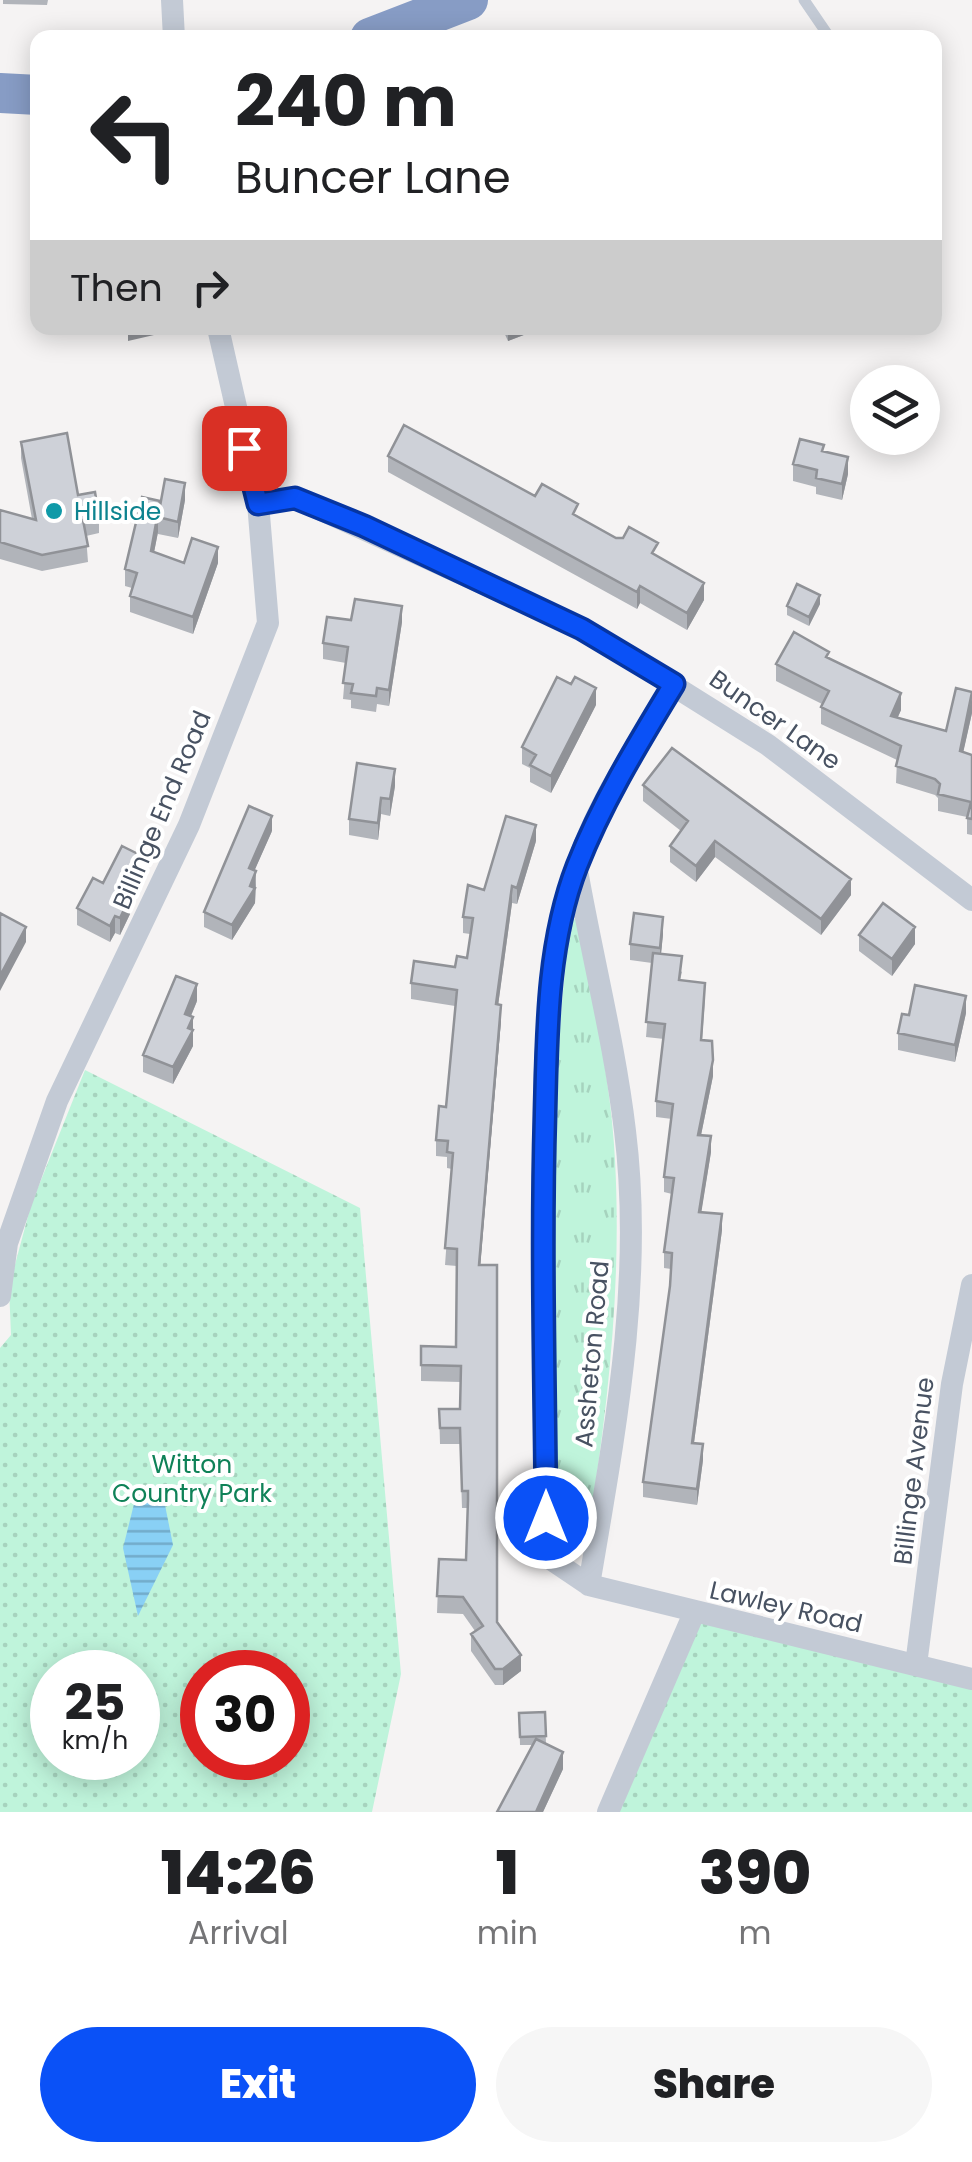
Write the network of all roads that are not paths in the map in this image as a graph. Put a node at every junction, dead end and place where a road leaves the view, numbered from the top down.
1 (172, 0) edge
2 (468, 0) edge
3 (804, 0) edge
4 (174, 30) edge
5 (391, 30) edge
6 (825, 30) edge
7 (0, 92) edge
8 (30, 94) edge
9 (220, 335) edge
10 (258, 504) junction
11 (674, 684) junction
12 (576, 867) junction
13 (972, 900) edge
14 (972, 1285) edge
15 (0, 1296) edge
16 (589, 1585) junction
17 (694, 1613) junction
18 (916, 1665) junction
19 (972, 1678) edge
20 (608, 1812) edge

1 - 4 street
2 - 5 highway
3 - 6 lane
7 - 8 highway
9 - 10 street, Billinge End Road
10 - 11 street, Buncer Lane
10 - 15 street, Billinge End Road
11 - 12 street, Assheton Road
11 - 13 street, Buncer Lane
12 - 16 street, Assheton Road
12 - 16 street, Assheton Road
14 - 18 street, Billinge Avenue
16 - 17 street, Lawley Road
17 - 18 street, Lawley Road
17 - 20 street
18 - 19 street, Lawley Road

